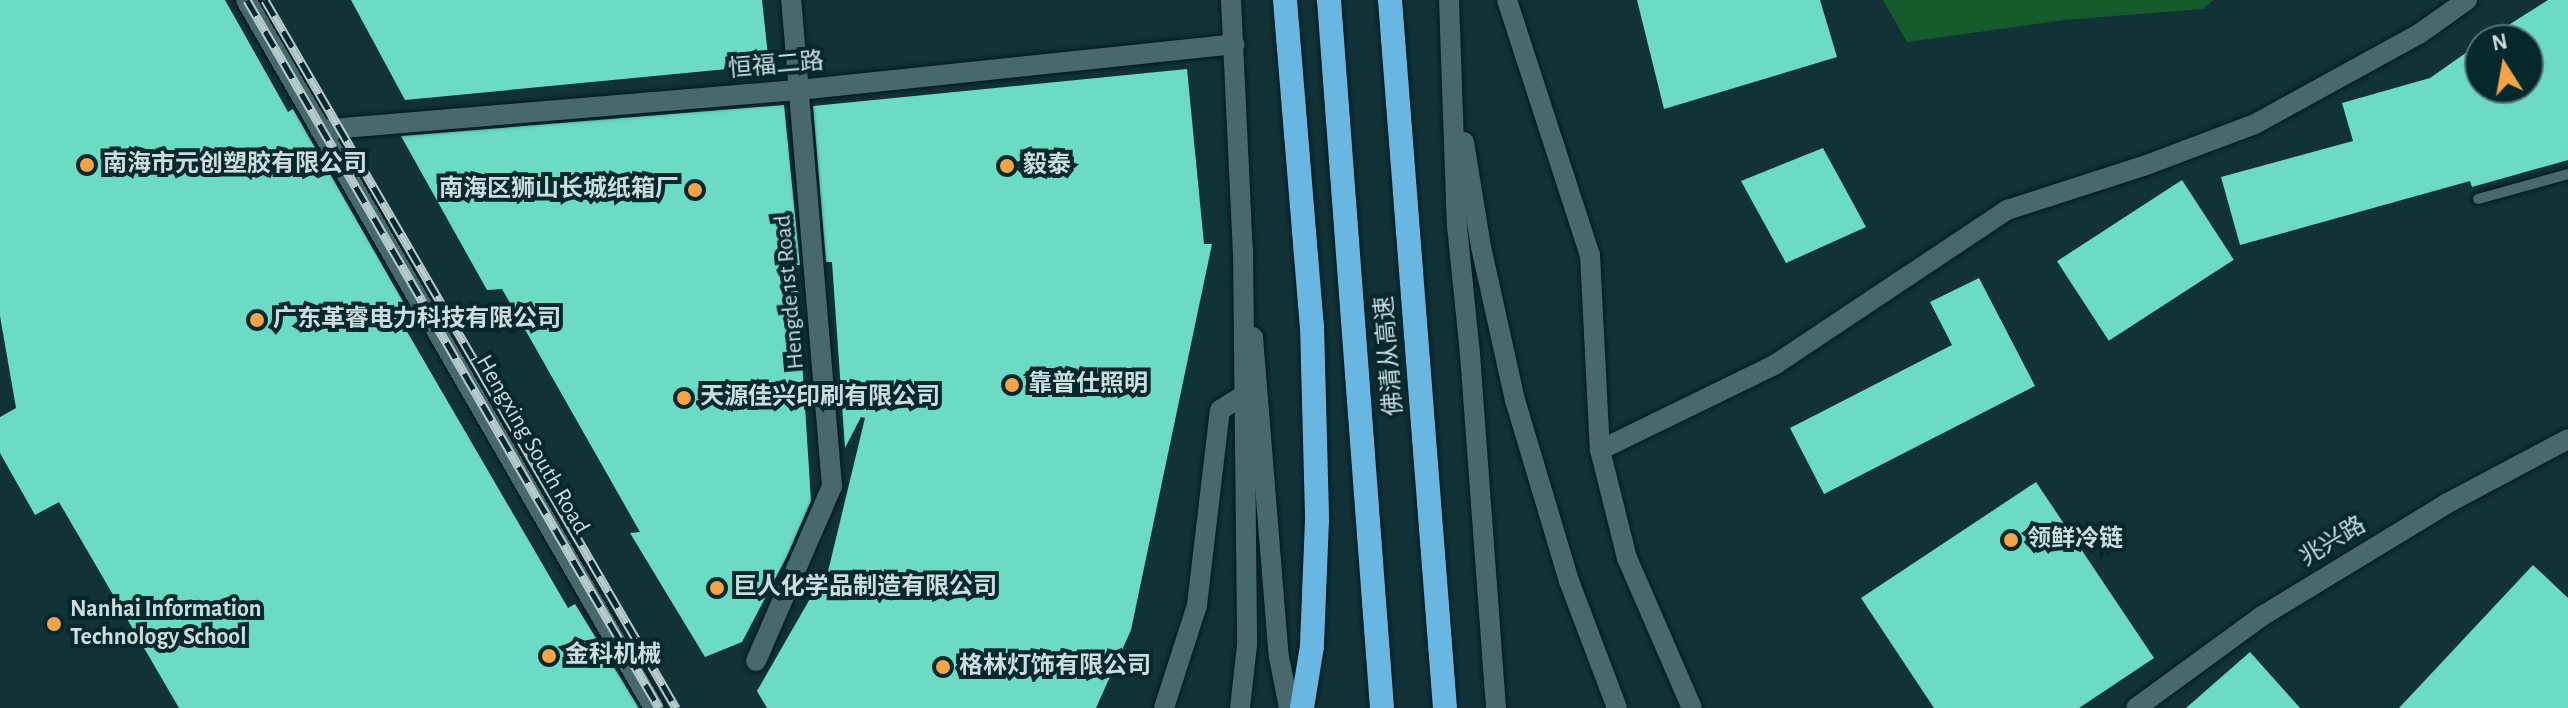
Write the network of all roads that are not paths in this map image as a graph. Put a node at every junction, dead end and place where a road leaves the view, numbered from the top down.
1 (246, 0) edge
2 (791, 0) edge
3 (1231, 0) edge
4 (1285, 0) edge
5 (1329, 0) edge
6 (1390, 0) edge
7 (1449, 0) edge
8 (1507, 0) edge
9 (2467, 0) edge
10 (1235, 44) junction
11 (1450, 49) junction
12 (799, 90) junction
13 (320, 130) junction
14 (2568, 174) edge
15 (2478, 199) dead end
16 (1243, 250) junction
17 (1241, 397) junction
18 (2568, 439) edge
19 (1600, 450) junction
20 (1587, 628) junction
21 (756, 661) dead end
22 (654, 708) edge
23 (1164, 708) edge
24 (1240, 708) edge
25 (1289, 708) edge
26 (1302, 708) edge
27 (1382, 708) edge
28 (1445, 708) edge
29 (1496, 708) edge
30 (1617, 708) edge
31 (1630, 708) edge
32 (1692, 708) edge
33 (2136, 708) edge

1 - 13 street, Hengxing South Road
2 - 12 street, Hengde 1st Road
3 - 10 street
4 - 26 highway
5 - 27 highway, 佛清从高速
6 - 28 highway, 佛清从高速
7 - 11 street
8 - 19 street
9 - 19 street
10 - 12 street, 恒福二路
10 - 16 street
11 - 20 street
11 - 29 street
12 - 13 street, 恒福二路
12 - 21 street, Hengde 1st Road
13 - 22 street, Hengxing South Road
14 - 15 lane
16 - 17 street
16 - 25 street
17 - 23 street
17 - 24 street
18 - 33 street, 兆兴路
19 - 32 street
20 - 30 street
20 - 31 street

